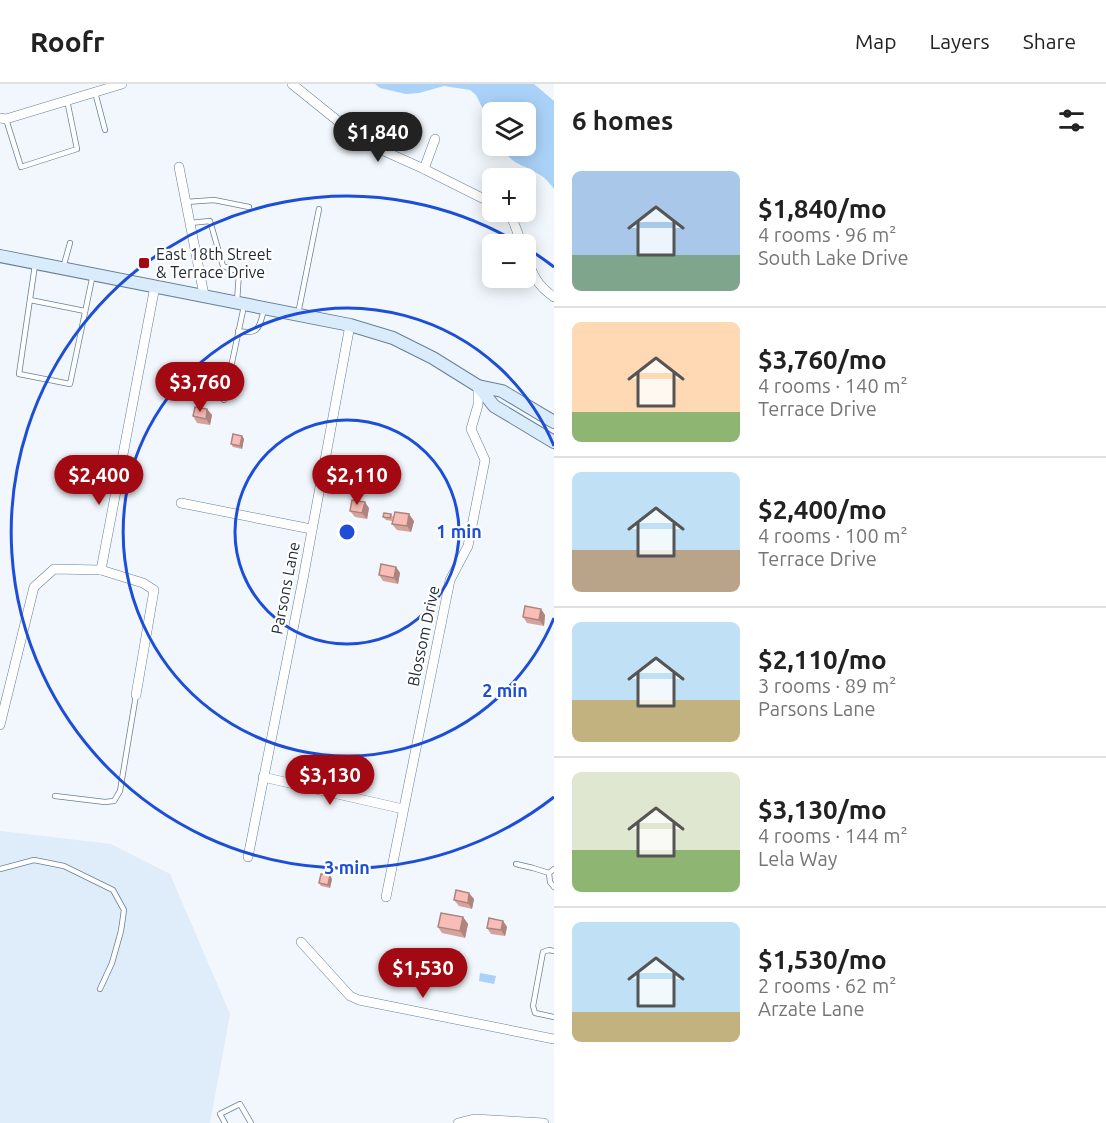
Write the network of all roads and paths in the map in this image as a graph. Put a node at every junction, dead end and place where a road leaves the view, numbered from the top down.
1 (119, 84) edge
2 (292, 84) edge
3 (95, 92) junction
4 (66, 100) junction
5 (3, 118) edge
6 (105, 130) dead end
7 (435, 139) dead end
8 (179, 167) dead end
9 (424, 169) junction
10 (482, 198) edge
11 (186, 202) junction
12 (249, 207) dead end
13 (319, 209) dead end
14 (190, 223) junction
15 (70, 243) dead end
16 (0, 255) edge
17 (35, 262) junction
18 (63, 268) junction
19 (93, 274) junction
20 (536, 279) edge
21 (155, 286) junction
22 (204, 295) junction
23 (554, 297) edge
24 (30, 300) junction
25 (240, 302) junction
26 (265, 307) junction
27 (85, 311) junction
28 (298, 314) junction
29 (350, 325) junction
30 (238, 331) junction
31 (478, 386) junction
32 (224, 400) dead end
33 (554, 422) edge
34 (554, 442) edge
35 (181, 503) dead end
36 (311, 529) junction
37 (101, 570) junction
38 (136, 695) joint
39 (0, 725) edge
40 (263, 777) junction
41 (55, 796) dead end
42 (403, 809) junction
43 (248, 857) dead end
44 (516, 864) dead end
45 (0, 869) edge
46 (554, 869) edge
47 (549, 873) junction
48 (554, 887) edge
49 (387, 897) dead end
50 (301, 942) dead end
51 (554, 951) edge
52 (100, 989) dead end
53 (554, 1017) edge
54 (554, 1039) edge
55 (225, 1123) edge
56 (251, 1123) edge
57 (458, 1123) edge
58 (544, 1123) edge

1 - 3 street
2 - 9 street
3 - 4 street
3 - 6 lane
4 - 5 street
4 - 5 lane
7 - 9 street
8 - 11 street
9 - 10 street
11 - 12 lane
11 - 14 street
13 - 28 lane
14 - 22 street
14 - 25 lane
15 - 18 lane
16 - 17 main road
17 - 18 main road
17 - 24 lane
18 - 19 main road
19 - 21 main road
19 - 27 lane
20 - 23 street
21 - 22 main road
21 - 37 street
22 - 25 main road
24 - 27 lane
24 - 27 lane
25 - 26 main road
25 - 30 lane
26 - 28 main road
26 - 30 lane
28 - 29 main road
29 - 31 main road
29 - 36 street, Parsons Lane
30 - 32 lane
31 - 33 main road
31 - 34 main road
31 - 42 street, Blossom Drive
35 - 36 street
36 - 40 street, Parsons Lane
37 - 38 street
37 - 39 street
38 - 41 lane
40 - 42 street
40 - 43 street, Parsons Lane
42 - 49 street, Blossom Drive
44 - 47 lane
45 - 52 lane
46 - 47 lane
47 - 48 lane
50 - 54 street
51 - 53 lane
55 - 56 lane
57 - 58 street

